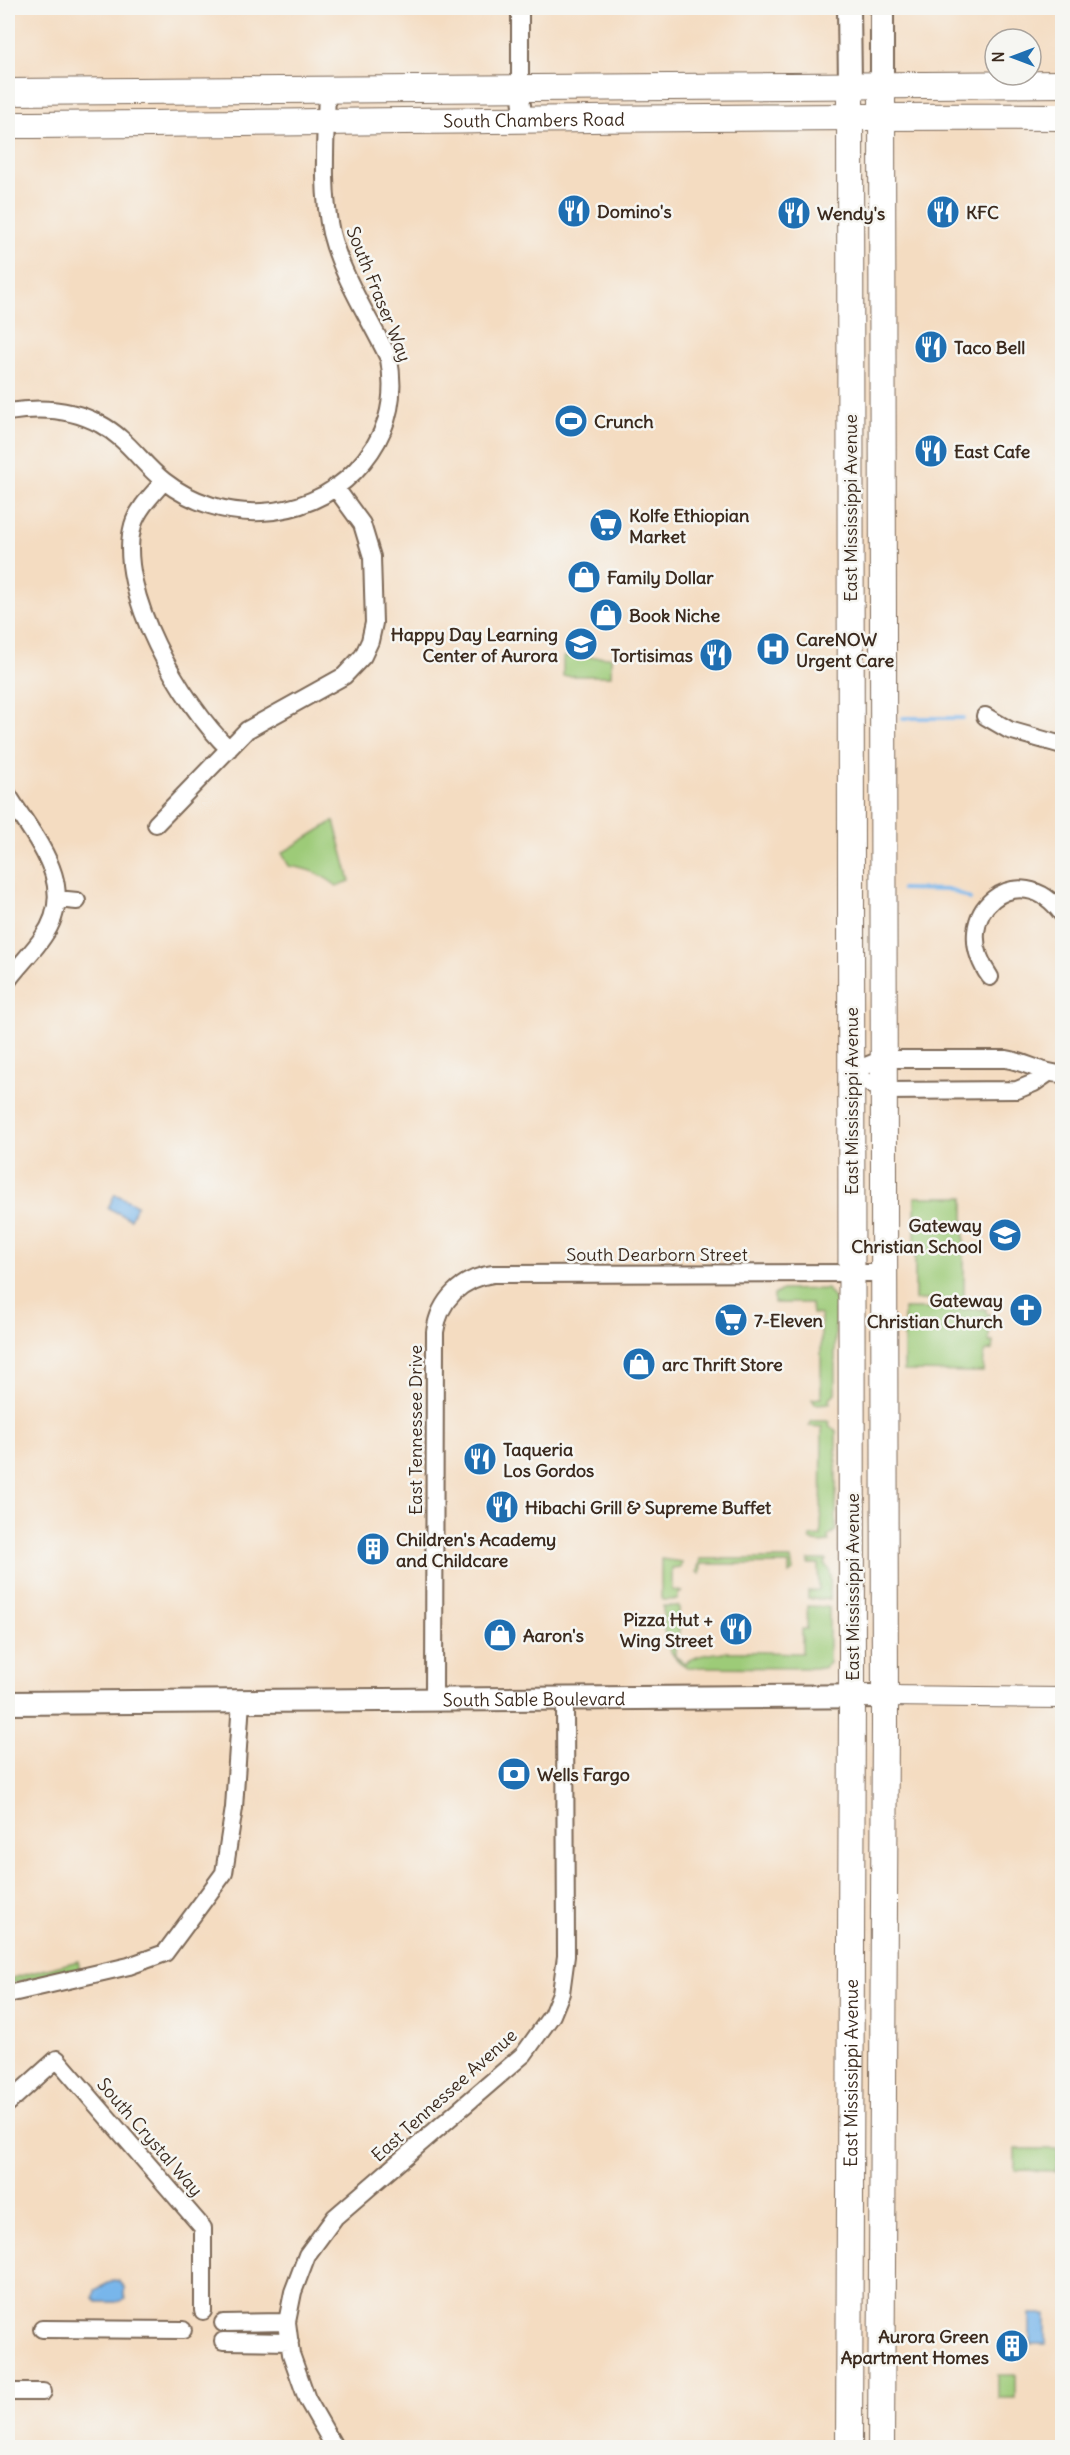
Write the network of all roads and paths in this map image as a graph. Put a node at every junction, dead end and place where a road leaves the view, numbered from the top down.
1 (520, 8) edge
2 (849, 8) edge
3 (882, 8) edge
4 (850, 84) junction
5 (882, 84) junction
6 (1062, 84) edge
7 (520, 89) junction
8 (327, 90) junction
9 (8, 92) edge
10 (850, 116) junction
11 (882, 116) junction
12 (1062, 117) edge
13 (524, 122) junction
14 (327, 123) junction
15 (8, 125) edge
16 (8, 412) edge
17 (164, 481) junction
18 (335, 487) junction
19 (985, 717) dead end
20 (1062, 745) edge
21 (229, 749) junction
22 (8, 795) edge
23 (156, 824) dead end
24 (57, 899) junction
25 (77, 901) dead end
26 (1062, 914) edge
27 (990, 977) dead end
28 (8, 980) edge
29 (884, 1059) junction
30 (851, 1072) junction
31 (1055, 1074) edge
32 (884, 1091) junction
33 (851, 1273) junction
34 (884, 1273) junction
35 (442, 1306) joint
36 (852, 1696) junction
37 (885, 1696) junction
38 (1062, 1698) edge
39 (434, 1700) junction
40 (565, 1700) junction
41 (241, 1701) junction
42 (8, 1703) edge
43 (8, 1994) edge
44 (8, 2103) edge
45 (203, 2311) dead end
46 (287, 2322) junction
47 (223, 2323) dead end
48 (42, 2329) dead end
49 (183, 2330) dead end
50 (223, 2341) dead end
51 (290, 2342) junction
52 (8, 2392) edge
53 (43, 2392) dead end
54 (335, 2448) edge
55 (849, 2448) edge
56 (881, 2448) edge

1 - 7 street
2 - 4 main road, East Mississippi Avenue
3 - 5 main road, East Mississippi Avenue
4 - 5 main road, South Chambers Road
4 - 7 main road, South Chambers Road
4 - 10 main road, East Mississippi Avenue
5 - 6 main road, South Chambers Road
5 - 11 main road, East Mississippi Avenue
7 - 8 main road, South Chambers Road
7 - 13 street
8 - 9 main road, South Chambers Road
8 - 14 street, South Fraser Way
10 - 11 main road, South Chambers Road
10 - 13 main road, South Chambers Road
10 - 30 main road, East Mississippi Avenue
11 - 12 main road, South Chambers Road
11 - 29 main road, East Mississippi Avenue
13 - 14 main road, South Chambers Road
14 - 15 main road, South Chambers Road
14 - 18 street, South Fraser Way
16 - 17 street, South Fraser Way
17 - 18 street, South Fraser Way
17 - 21 street
18 - 21 street
19 - 20 street
21 - 23 street
22 - 24 street
24 - 25 street
24 - 28 street
26 - 27 street
29 - 30 street
29 - 31 street
29 - 32 main road, East Mississippi Avenue
30 - 32 street
30 - 33 main road, East Mississippi Avenue
31 - 32 street
32 - 34 main road, East Mississippi Avenue
33 - 34 street, South Dearborn Street
33 - 35 street, South Dearborn Street
33 - 36 main road, East Mississippi Avenue
34 - 37 main road, East Mississippi Avenue
35 - 39 street, East Tennessee Drive
36 - 37 main road, South Sable Boulevard
36 - 40 main road, South Sable Boulevard
36 - 55 main road, East Mississippi Avenue
37 - 38 street, South Sable Boulevard
37 - 56 main road, East Mississippi Avenue
39 - 40 main road, South Sable Boulevard
39 - 41 main road, South Sable Boulevard
40 - 46 street, East Tennessee Avenue
41 - 42 main road, South Sable Boulevard
41 - 43 street
44 - 45 street, South Crystal Way
46 - 47 street
46 - 51 street, East Tennessee Avenue
48 - 49 street
50 - 51 street
51 - 54 street, East Tennessee Avenue
52 - 53 street

